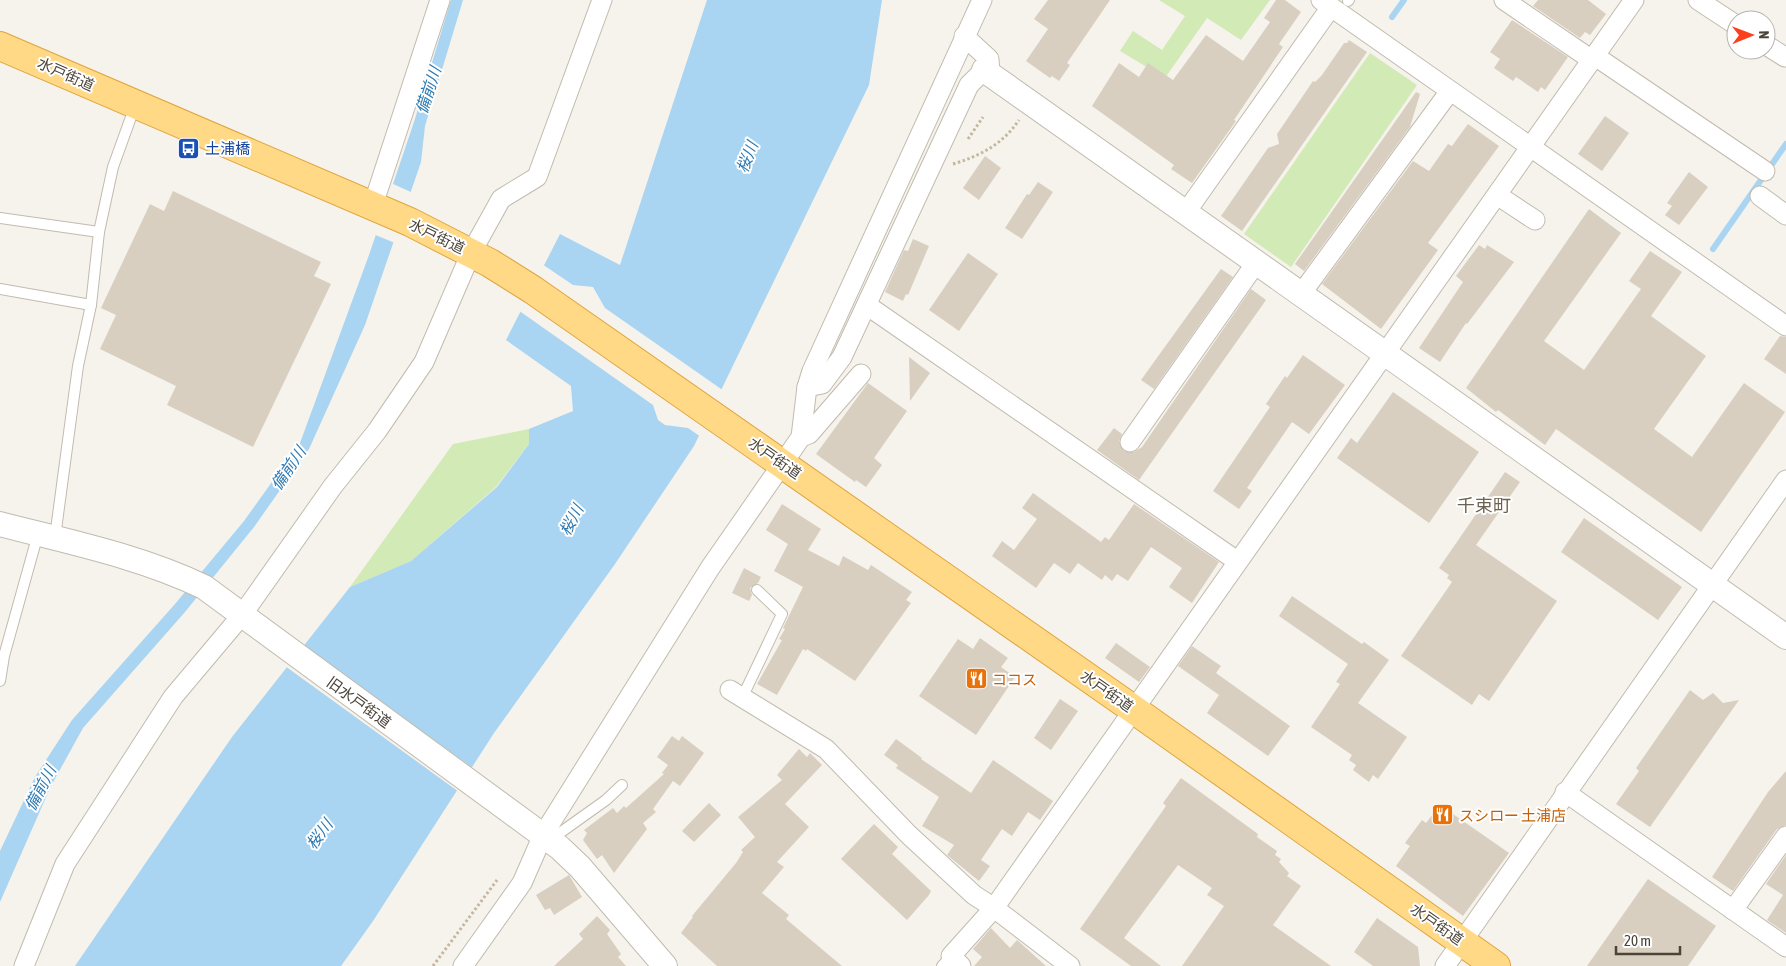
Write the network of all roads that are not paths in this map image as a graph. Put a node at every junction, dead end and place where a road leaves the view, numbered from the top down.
1 (440, 0) edge
2 (602, 0) edge
3 (982, 0) edge
4 (1504, 0) edge
5 (1634, 0) edge
6 (1698, 0) edge
7 (1337, 2) edge
8 (1726, 18) edge
9 (964, 36) junction
10 (0, 46) edge
11 (1593, 58) junction
12 (987, 72) junction
13 (1450, 91) junction
14 (136, 105) junction
15 (1532, 146) junction
16 (1765, 171) dead end
17 (1497, 195) junction
18 (1760, 196) dead end
19 (377, 207) junction
20 (1186, 212) junction
21 (1786, 215) edge
22 (0, 218) edge
23 (1535, 220) dead end
24 (99, 232) junction
25 (481, 258) junction
26 (1256, 262) junction
27 (0, 289) edge
28 (1301, 294) junction
29 (91, 304) junction
30 (868, 306) junction
31 (1786, 326) edge
32 (1385, 354) junction
33 (861, 374) dead end
34 (807, 387) junction
35 (800, 438) junction
36 (1130, 442) dead end
37 (775, 458) junction
38 (1786, 480) edge
39 (0, 524) edge
40 (46, 536) junction
41 (1237, 562) junction
42 (1712, 585) junction
43 (757, 590) dead end
44 (242, 615) junction
45 (1786, 637) edge
46 (0, 681) edge
47 (736, 694) joint
48 (1133, 709) junction
49 (622, 785) dead end
50 (1565, 792) junction
51 (541, 834) junction
52 (1786, 836) edge
53 (994, 908) junction
54 (1733, 910) junction
55 (1462, 942) junction
56 (1786, 947) edge
57 (951, 963) edge
58 (24, 966) edge
59 (463, 966) edge
60 (665, 966) edge
61 (1070, 966) edge
62 (1444, 966) edge
63 (1496, 966) edge

1 - 19 street
2 - 25 street
3 - 9 street
4 - 11 street
5 - 11 street
6 - 8 street
7 - 13 street
7 - 20 street
9 - 12 street
9 - 34 street
10 - 14 highway, 水戸街道
11 - 15 street
11 - 16 street
12 - 20 street
12 - 30 street
13 - 15 street
13 - 28 street
14 - 19 highway, 水戸街道
14 - 24 lane
15 - 17 street
15 - 31 street
17 - 23 street
17 - 32 street
18 - 21 street
19 - 25 highway, 水戸街道
20 - 26 street
22 - 24 lane
24 - 29 lane
25 - 37 highway, 水戸街道
25 - 44 street
26 - 28 street
26 - 36 street
27 - 29 lane
28 - 32 street
29 - 40 lane
30 - 34 street
30 - 41 street
32 - 41 street
32 - 42 street
33 - 35 street
34 - 35 street
35 - 37 street
37 - 48 highway, 水戸街道
37 - 51 street
38 - 42 street
39 - 40 street, 旧水戸街道
40 - 44 street, 旧水戸街道
40 - 46 lane
41 - 48 street
42 - 45 street
42 - 50 street
43 - 47 lane
44 - 51 street, 旧水戸街道
44 - 58 street
47 - 53 street
48 - 53 street
48 - 55 highway, 水戸街道
49 - 51 lane
50 - 54 street
50 - 55 street
51 - 59 street
51 - 60 street, 旧水戸街道
52 - 54 street
53 - 57 street
53 - 61 street
54 - 56 street
55 - 62 street
55 - 63 highway, 水戸街道

